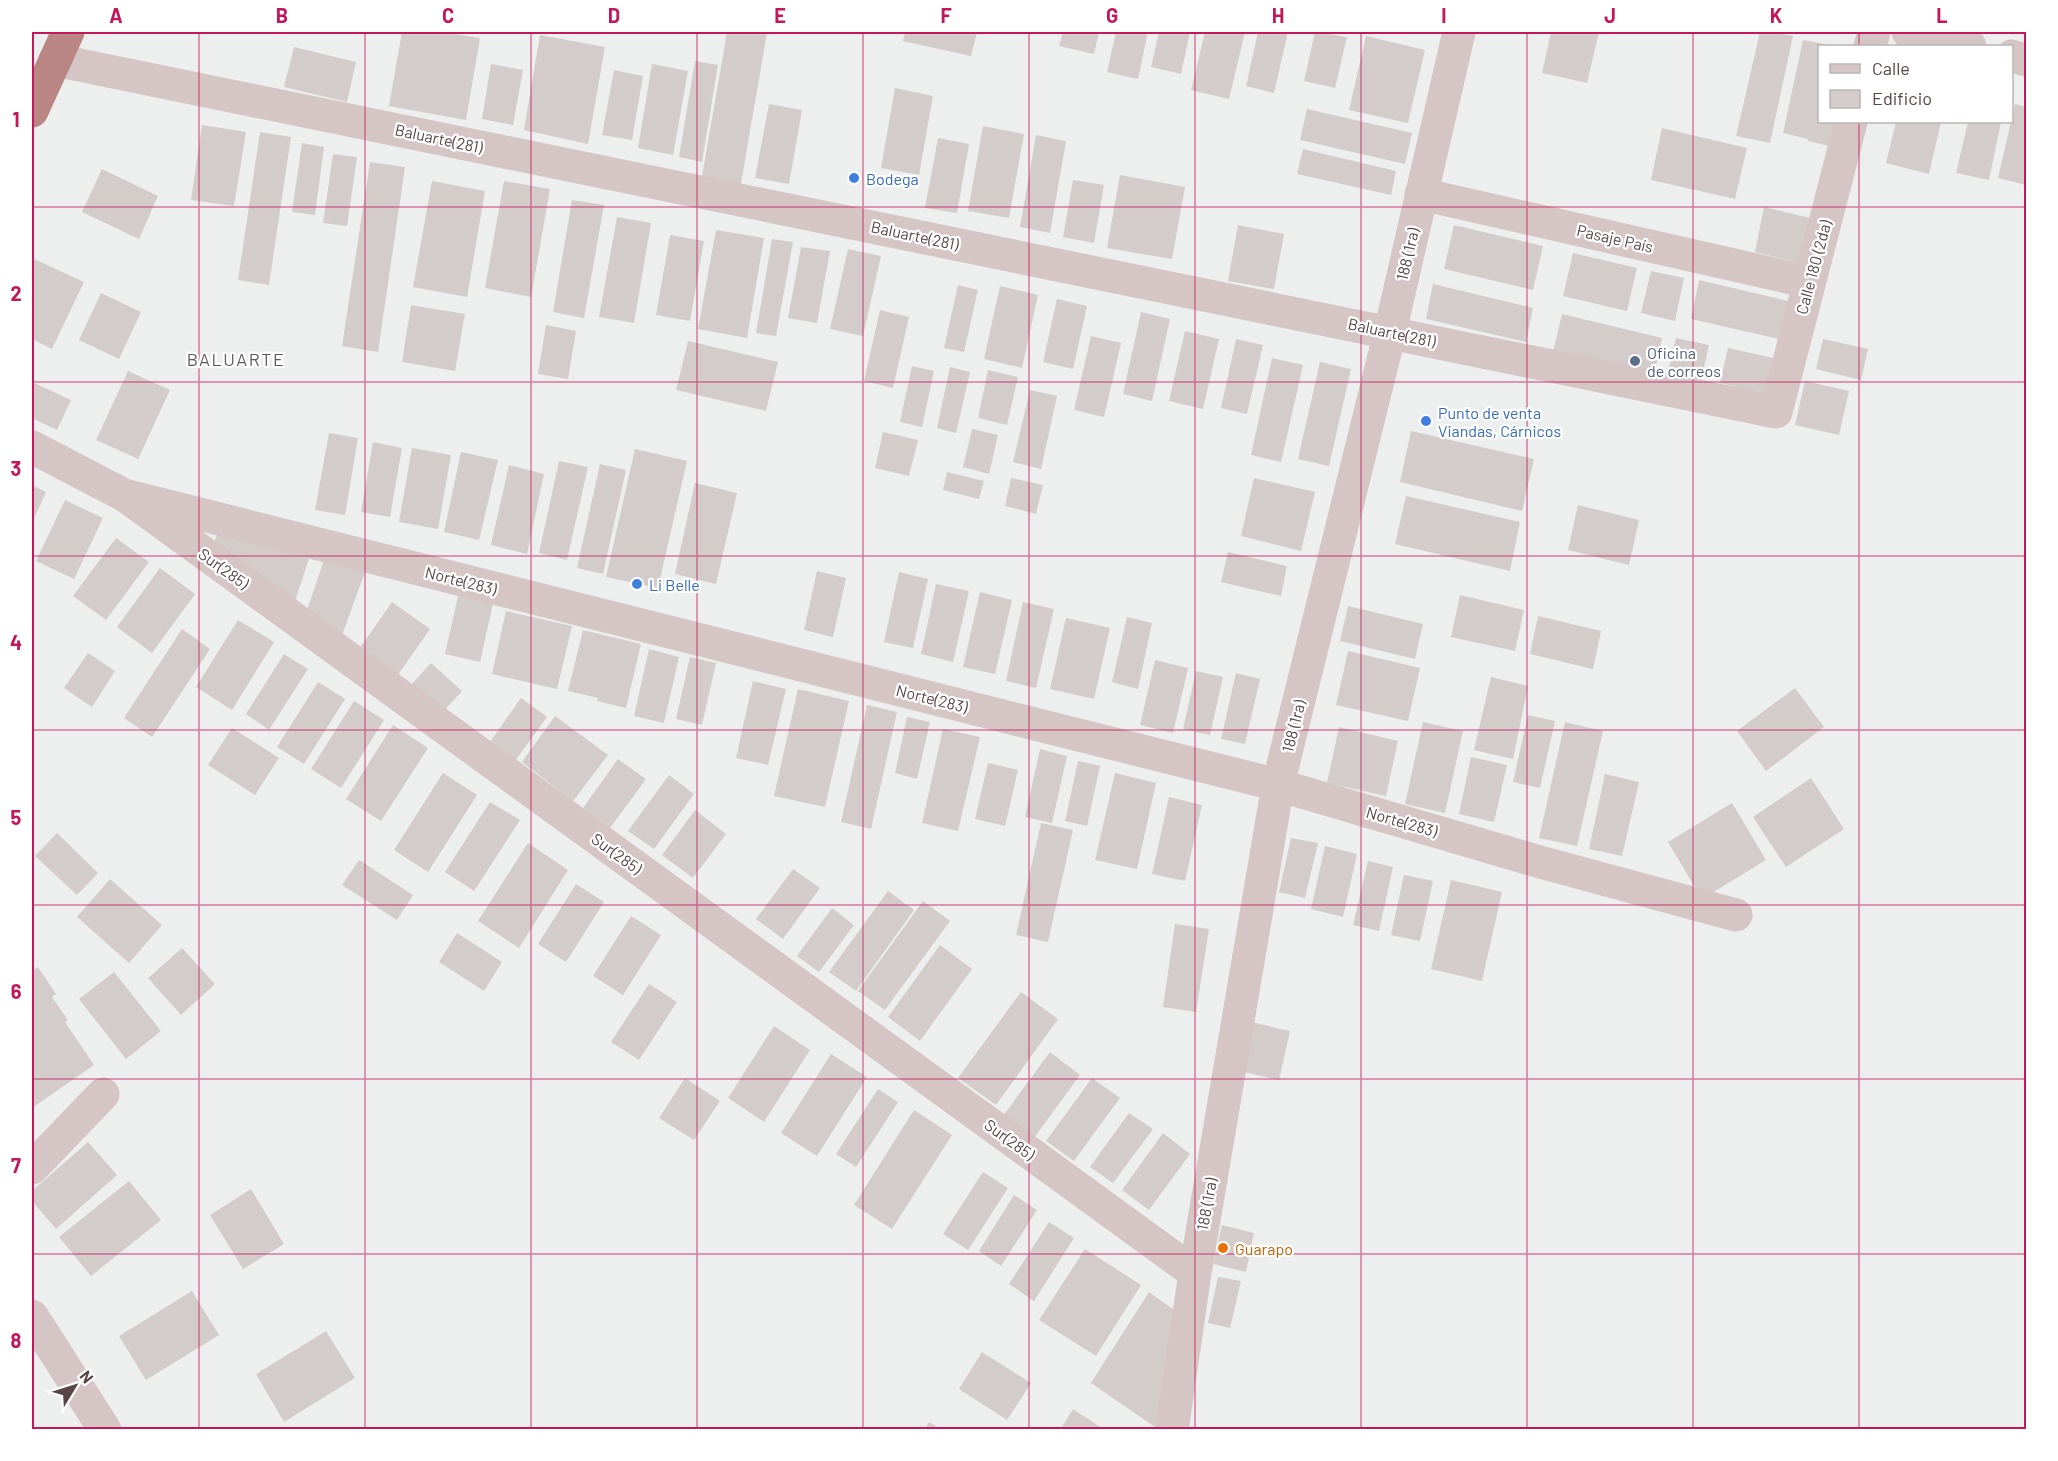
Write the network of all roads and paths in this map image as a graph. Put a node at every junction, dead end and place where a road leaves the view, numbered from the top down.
1 (1908, 32) edge
2 (1449, 34) edge
3 (1966, 45) edge
4 (62, 46) edge
5 (32, 111) edge
6 (1851, 123) edge
7 (1421, 194) junction
8 (1809, 282) junction
9 (1390, 332) junction
10 (1776, 412) joint
11 (32, 447) edge
12 (124, 495) junction
13 (1278, 785) junction
14 (1736, 915) dead end
15 (103, 1094) dead end
16 (32, 1168) edge
17 (1195, 1273) junction
18 (32, 1316) edge
19 (105, 1430) edge
20 (1172, 1430) edge

1 - 3 street
2 - 7 street, 188 (1ra)
4 - 5 highway
4 - 9 street, Baluarte(281)
6 - 8 street, Calle 180 (2da)
7 - 8 street, Pasaje País
7 - 9 street, 188 (1ra)
8 - 10 street, Calle 180 (2da)
9 - 10 street, Baluarte(281)
9 - 13 street, 188 (1ra)
11 - 12 street, Sur(285)
12 - 13 street, Norte(283)
12 - 17 street, Sur(285)
13 - 14 street, Norte(283)
13 - 17 street, 188 (1ra)
15 - 16 street
17 - 20 street, 188 (1ra)
18 - 19 street

